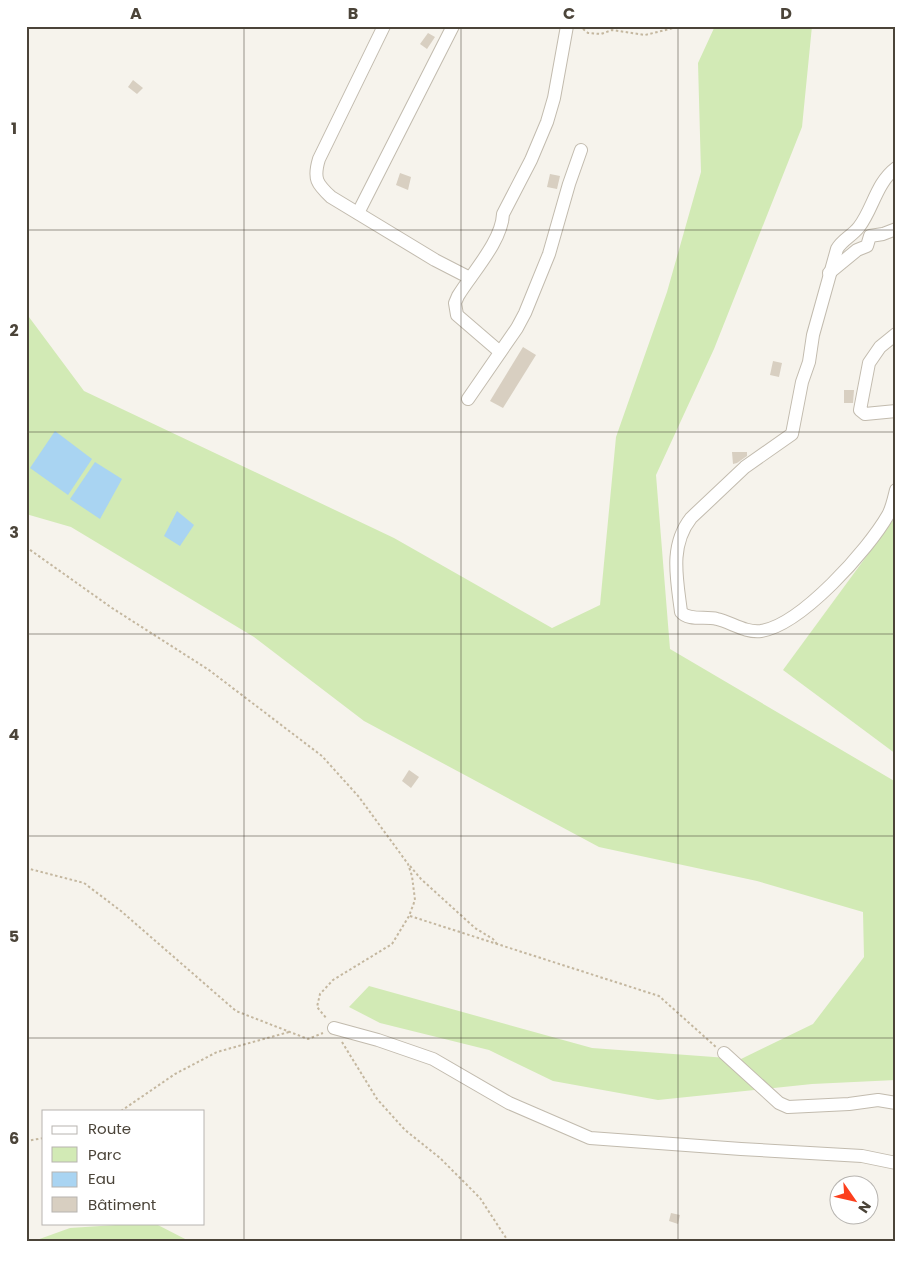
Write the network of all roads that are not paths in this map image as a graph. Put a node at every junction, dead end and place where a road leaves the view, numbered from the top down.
1 (384, 26) edge
2 (453, 26) edge
3 (566, 26) edge
4 (581, 150) dead end
5 (896, 168) edge
6 (358, 213) junction
7 (896, 229) edge
8 (829, 273) junction
9 (470, 278) junction
10 (895, 335) edge
11 (500, 352) junction
12 (468, 399) dead end
13 (896, 411) edge
14 (896, 490) edge
15 (334, 1028) road end
16 (724, 1053) road end
17 (896, 1103) edge
18 (896, 1163) edge

1 - 6 street
2 - 6 street
3 - 9 street
4 - 11 street
5 - 8 street
6 - 9 street
7 - 8 street
8 - 14 street
9 - 11 street
10 - 13 street
11 - 12 street
15 - 18 street
16 - 17 street

